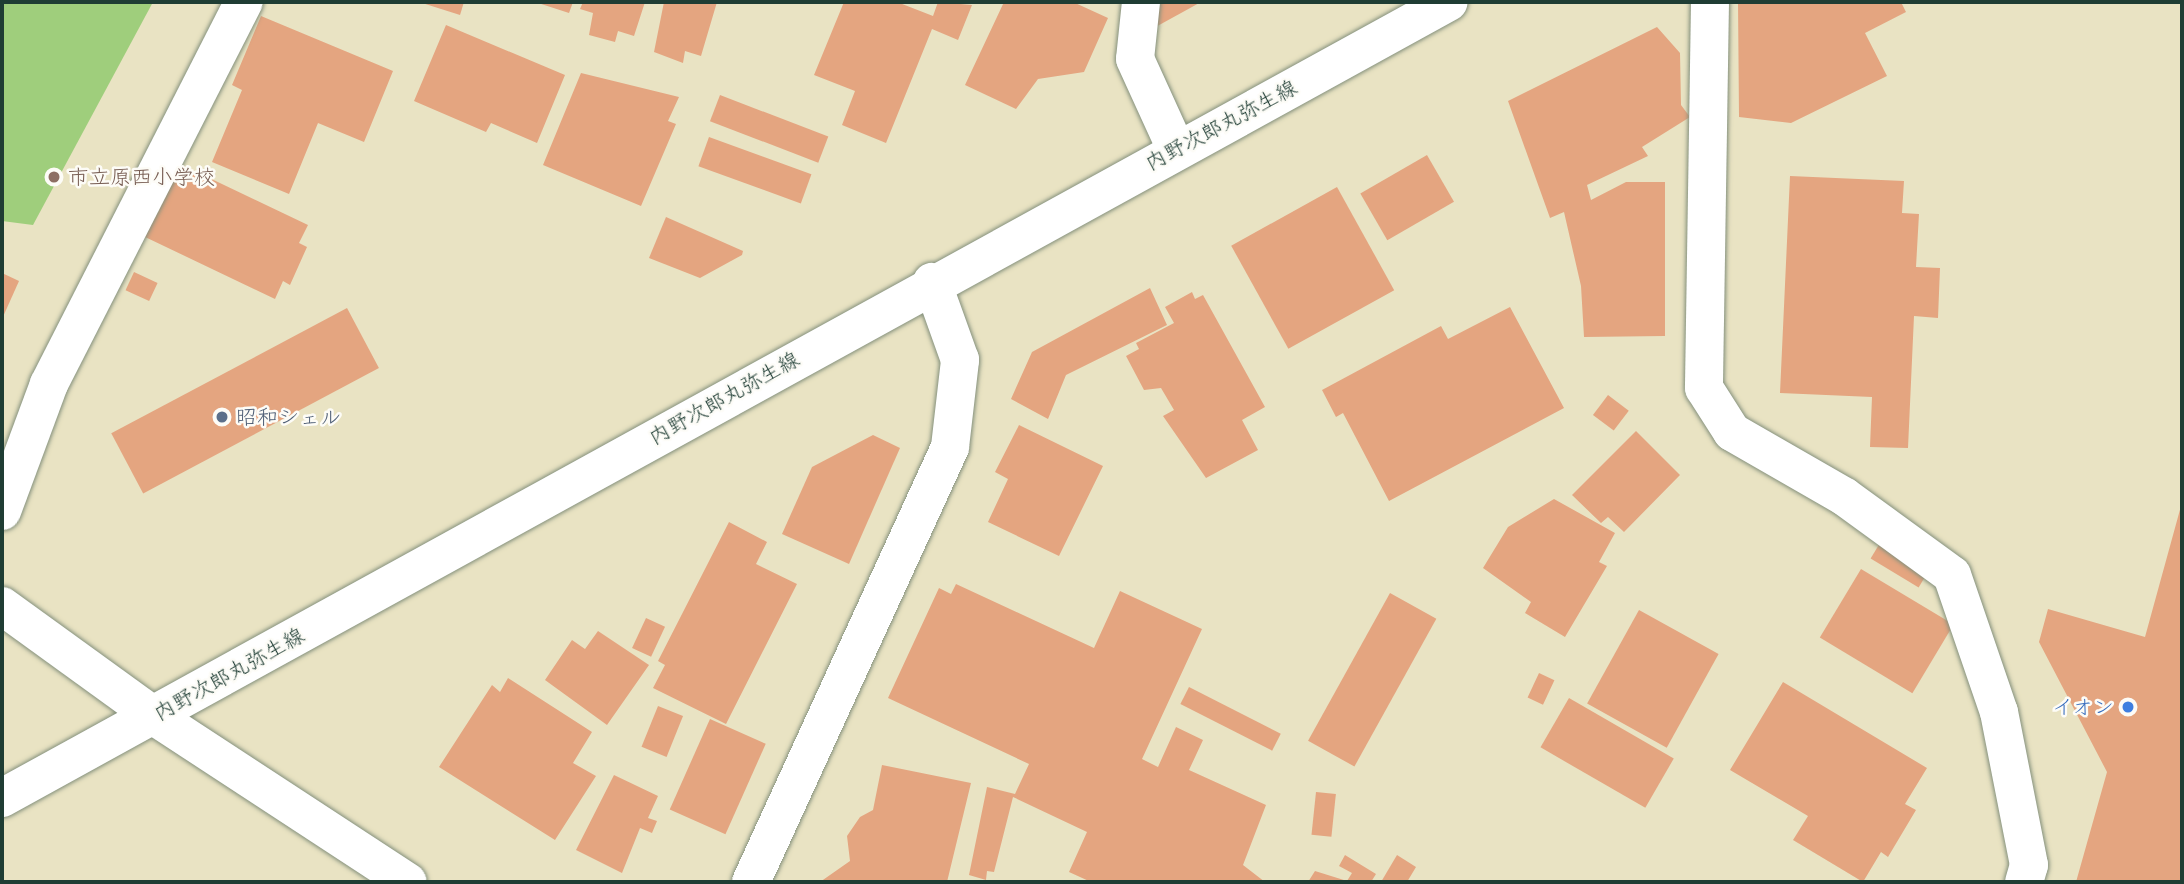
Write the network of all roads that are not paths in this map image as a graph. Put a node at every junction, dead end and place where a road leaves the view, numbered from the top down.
1 (244, 2) edge
2 (1141, 2) edge
3 (1449, 2) edge
4 (1710, 2) edge
5 (1177, 149) junction
6 (932, 282) junction
7 (2, 512) edge
8 (2, 606) edge
9 (154, 716) junction
10 (2, 798) edge
11 (408, 882) edge
12 (751, 882) edge
13 (2024, 882) edge

1 - 7 street
2 - 5 street
3 - 5 street, 内野次郎丸弥生線
4 - 13 street
5 - 6 street, 内野次郎丸弥生線
6 - 9 street, 内野次郎丸弥生線
6 - 12 street
8 - 9 street
9 - 10 street, 内野次郎丸弥生線
9 - 11 street

